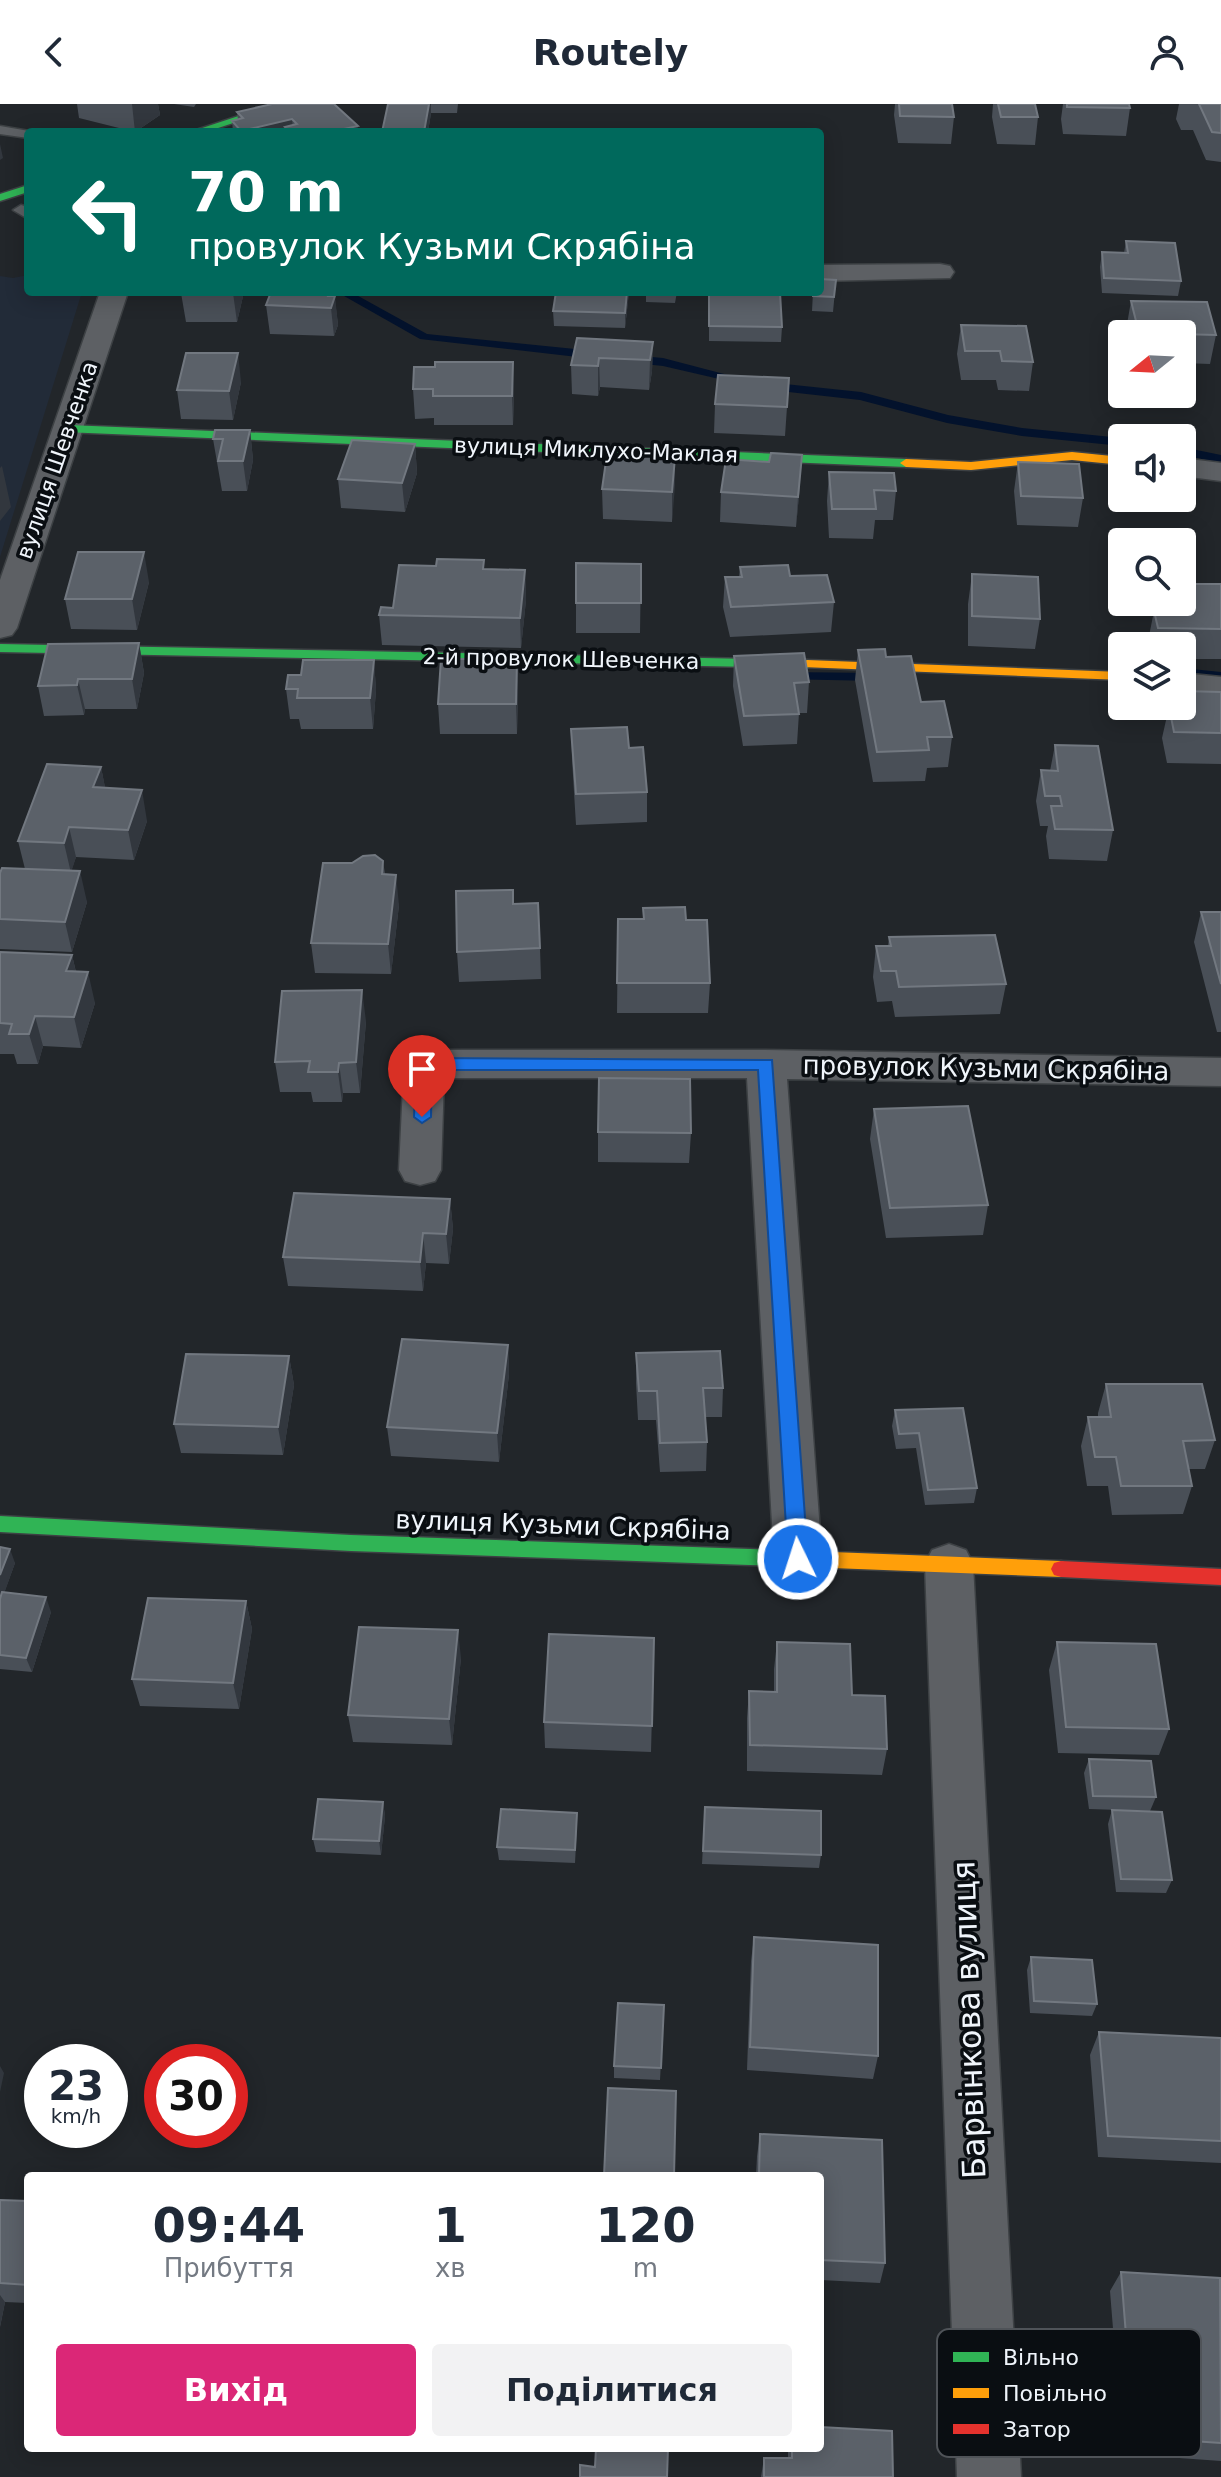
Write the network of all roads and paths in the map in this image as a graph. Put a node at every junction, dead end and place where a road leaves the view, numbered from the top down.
1 (286, 104) edge
2 (208, 128) edge
3 (0, 130) edge
4 (24, 133) edge
5 (24, 189) edge
6 (0, 198) edge
7 (940, 272) dead end
8 (824, 273) edge
9 (113, 296) edge
10 (68, 429) junction
11 (1108, 460) edge
12 (1196, 469) edge
13 (1221, 472) edge
14 (0, 628) edge
15 (0, 648) edge
16 (1108, 675) edge
17 (1196, 684) edge
18 (1221, 687) edge
19 (766, 1064) junction
20 (1221, 1072) edge
21 (420, 1170) dead end
22 (0, 1524) edge
23 (798, 1559) junction
24 (949, 1564) junction
25 (1221, 1577) edge
26 (983, 2329) edge
27 (988, 2457) edge
28 (989, 2477) edge

1 - 2 street
3 - 4 lane
5 - 6 street
7 - 8 street
9 - 10 street, вулиця Шевченка
10 - 11 street, вулиця Миклухо-Маклая
10 - 14 street, вулиця Шевченка
12 - 13 street
15 - 16 street, 2-й провулок Шевченка
17 - 18 street
19 - 20 street, провулок Кузьми Скрябіна
19 - 21 street, провулок Кузьми Скрябіна
19 - 23 street
22 - 23 street, вулиця Кузьми Скрябіна
23 - 24 street, вулиця Кузьми Скрябіна
24 - 25 street, вулиця Кузьми Скрябіна
24 - 26 street, Барвінкова вулиця
27 - 28 street, Барвінкова вулиця

